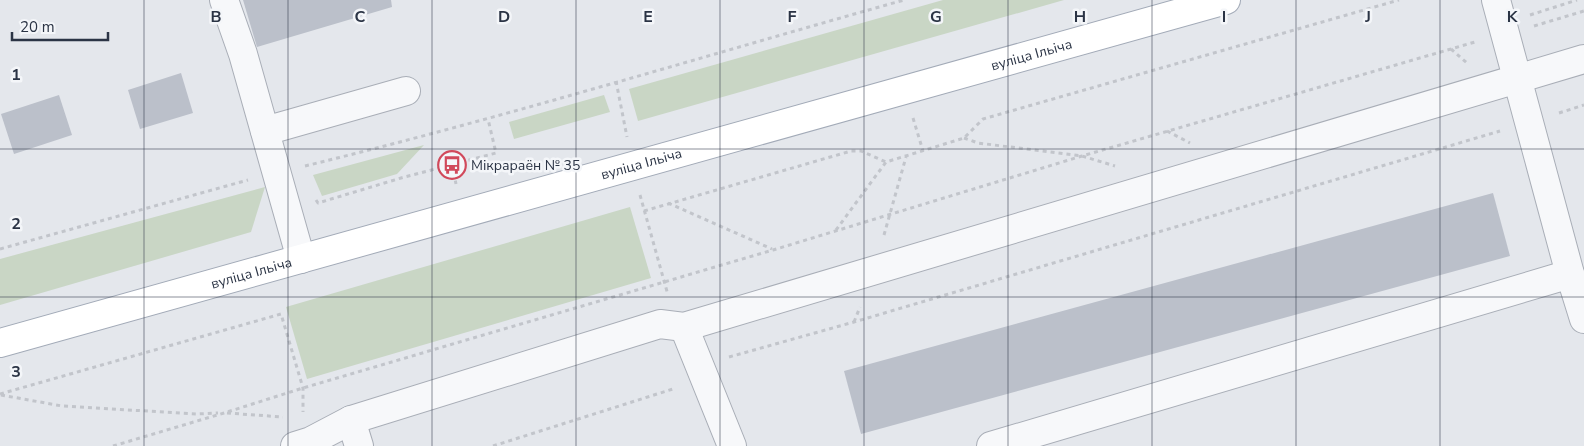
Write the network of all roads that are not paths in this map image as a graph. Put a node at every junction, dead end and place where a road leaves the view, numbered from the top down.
1 (224, 0) edge
2 (1226, 0) edge
3 (1496, 0) edge
4 (1584, 59) edge
5 (1518, 79) junction
6 (406, 90) dead end
7 (265, 131) junction
8 (301, 259) junction
9 (1570, 274) junction
10 (1584, 319) edge
11 (684, 328) junction
12 (0, 343) edge
13 (351, 420) junction
14 (303, 435) edge
15 (359, 446) edge
16 (732, 446) edge
17 (991, 446) edge

1 - 7 lane
2 - 8 main road, вуліца Ільіча
3 - 5 lane
4 - 5 lane
5 - 9 lane
5 - 11 lane
6 - 7 lane
7 - 8 lane
8 - 12 main road, вуліца Ільіча
9 - 10 lane
9 - 17 lane
11 - 13 lane
11 - 16 lane
13 - 14 lane
13 - 15 lane

